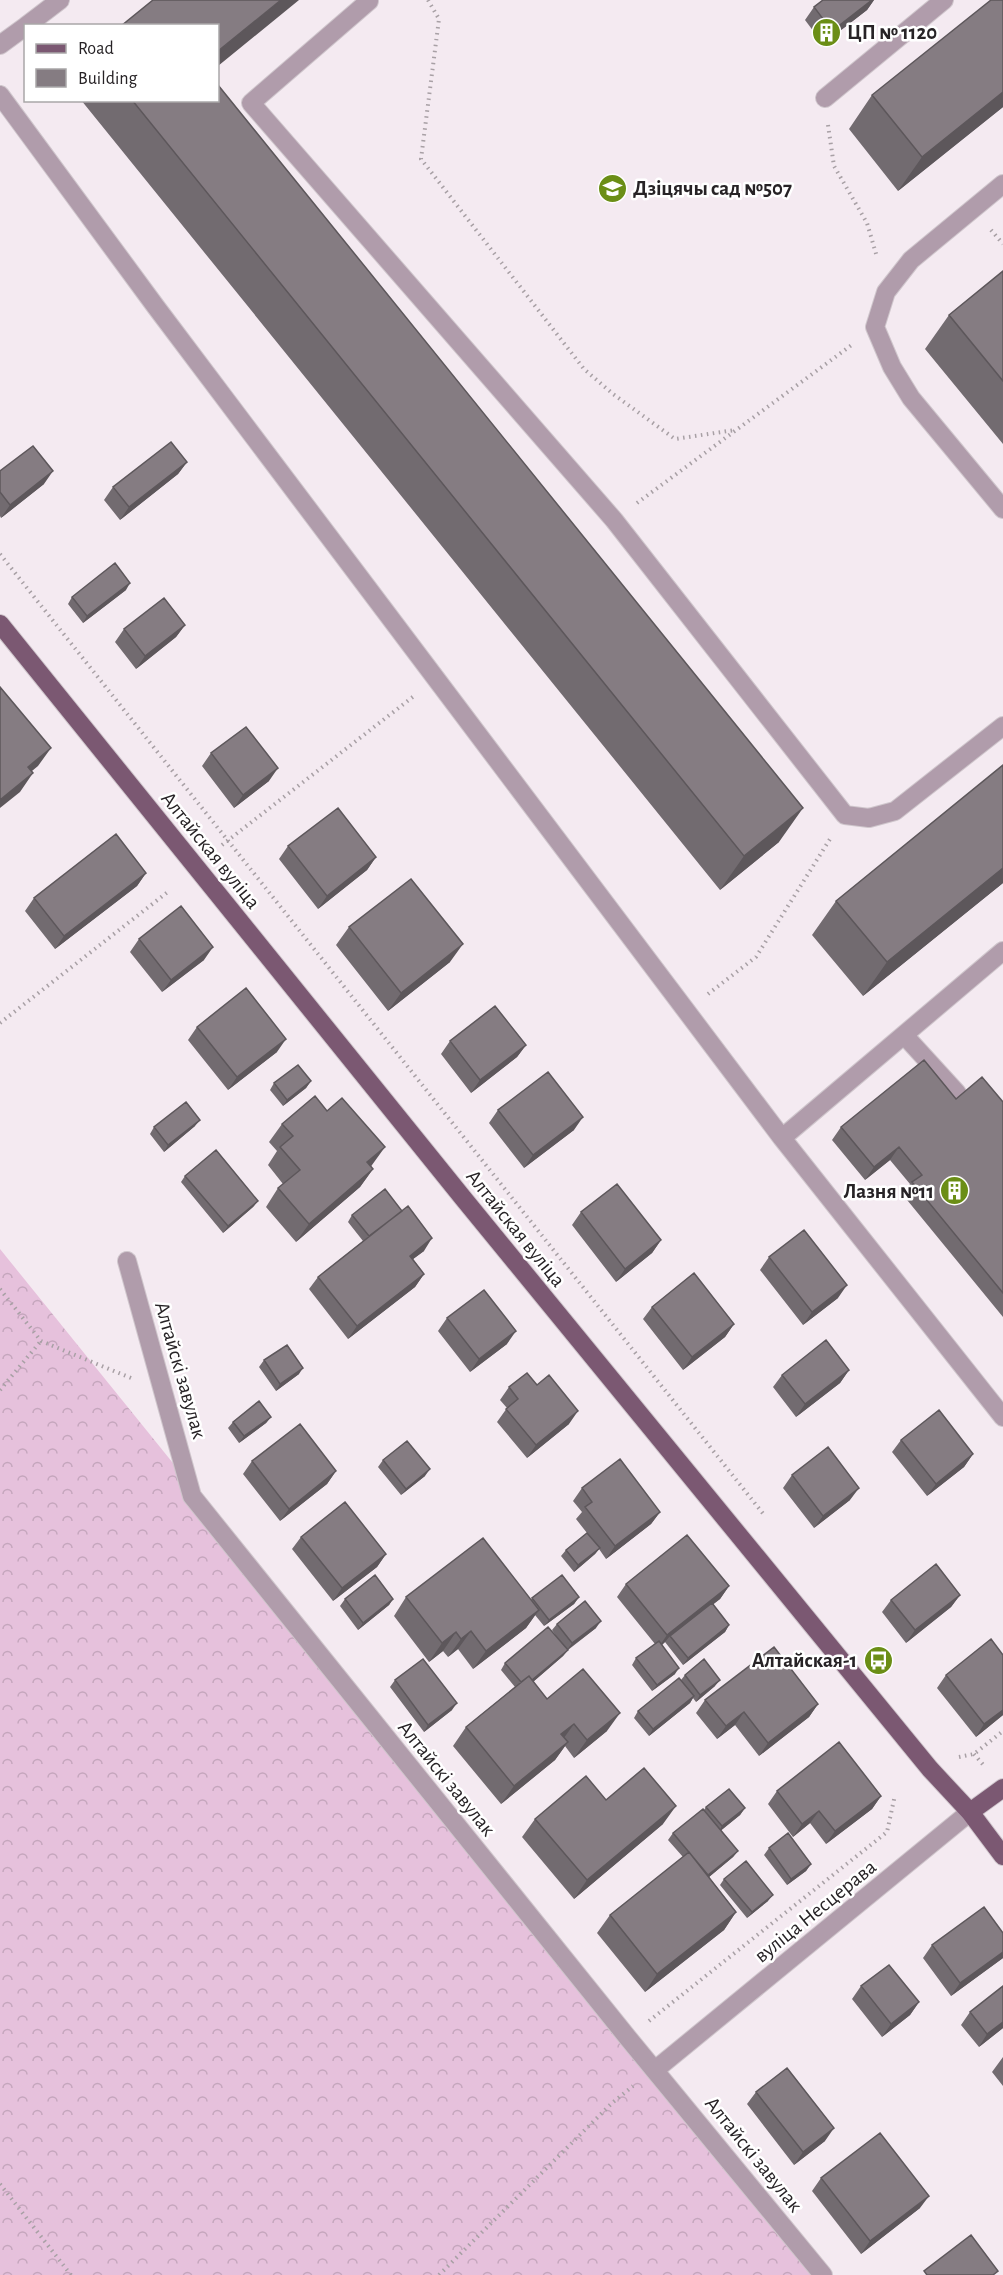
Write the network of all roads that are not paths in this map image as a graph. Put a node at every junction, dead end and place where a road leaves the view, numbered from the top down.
1 (60, 0) edge
2 (367, 0) edge
3 (944, 0) edge
4 (29, 24) edge
5 (24, 27) edge
6 (0, 45) edge
7 (0, 95) edge
8 (825, 98) road end
9 (1003, 184) edge
10 (1003, 509) edge
11 (0, 624) edge
12 (1003, 726) edge
13 (1003, 951) edge
14 (904, 1035) junction
15 (957, 1093) dead end
16 (782, 1138) junction
17 (127, 1261) dead end
18 (1003, 1417) edge
19 (1003, 1788) edge
20 (970, 1812) junction
21 (1003, 1856) edge
22 (656, 2070) junction
23 (823, 2275) edge

1 - 4 street
2 - 12 street
3 - 8 street
5 - 6 street
7 - 16 street
9 - 10 street
11 - 20 main road, Алтайская вуліца
13 - 14 street
14 - 15 street
14 - 16 street
16 - 18 street
17 - 22 street, Алтайскі завулак
19 - 20 main road, вуліца Несцерава
20 - 21 main road, Алтайская вуліца
20 - 22 street, вуліца Несцерава
22 - 23 street, Алтайскі завулак

